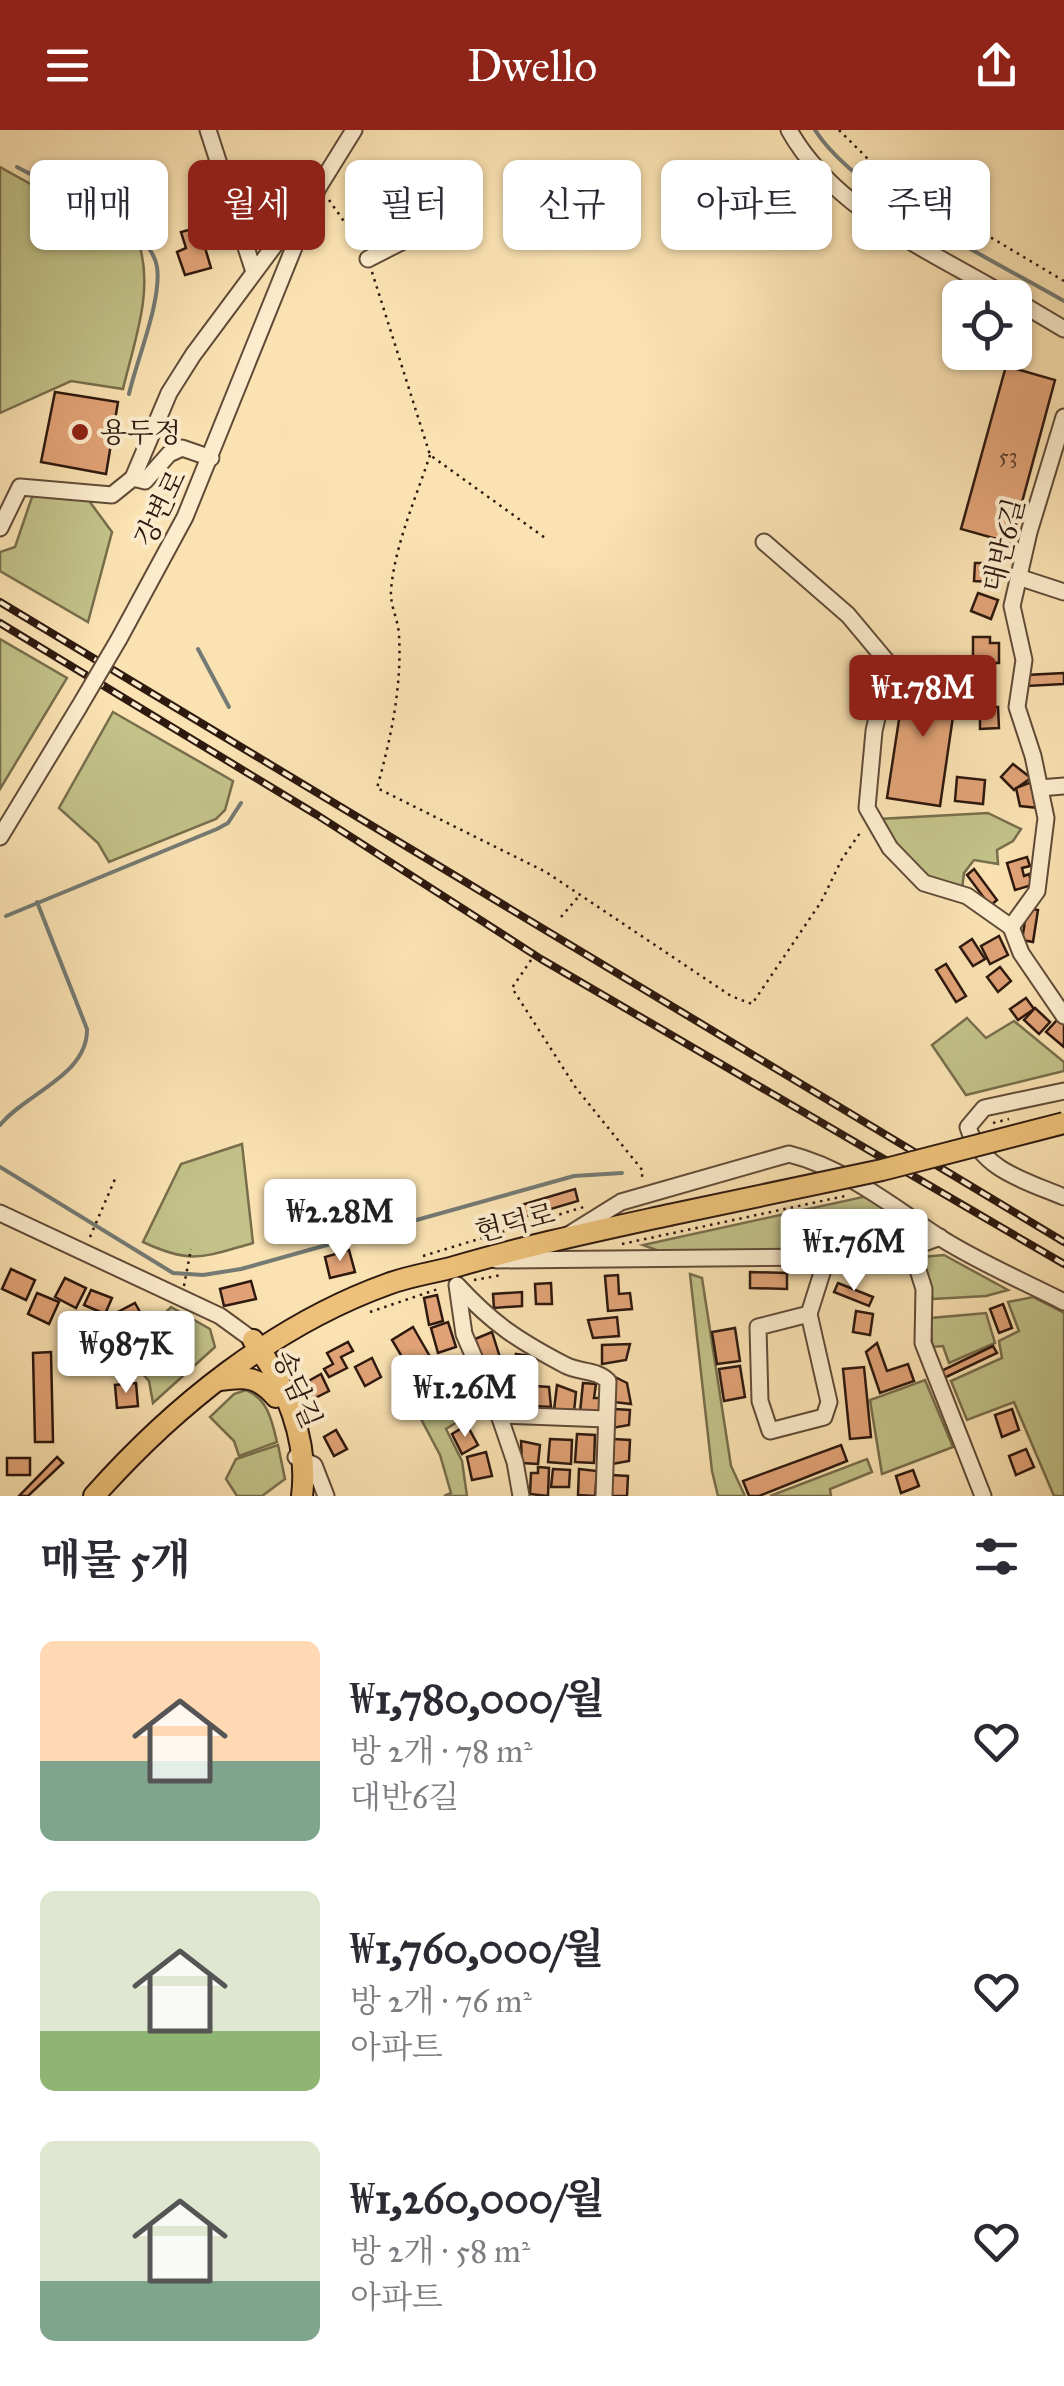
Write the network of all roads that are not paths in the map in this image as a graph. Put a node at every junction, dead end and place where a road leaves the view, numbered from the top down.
1 (208, 130) edge
2 (354, 130) edge
3 (789, 130) edge
4 (325, 177) edge
5 (271, 250) edge
6 (294, 250) edge
7 (387, 250) edge
8 (368, 260) road end
9 (254, 272) junction
10 (980, 280) edge
11 (1032, 311) edge
12 (1064, 329) edge
13 (1064, 417) edge
14 (212, 458) junction
15 (134, 478) junction
16 (0, 528) edge
17 (764, 542) dead end
18 (1018, 577) junction
19 (1064, 592) edge
20 (1064, 786) edge
21 (1040, 788) junction
22 (0, 837) edge
23 (1011, 926) junction
24 (1064, 1016) edge
25 (1064, 1091) edge
26 (1064, 1123) edge
27 (1064, 1197) edge
28 (0, 1213) edge
29 (565, 1237) junction
30 (940, 1237) junction
31 (911, 1248) junction
32 (827, 1257) junction
33 (476, 1260) junction
34 (454, 1277) junction
35 (1064, 1302) edge
36 (809, 1314) junction
37 (253, 1346) junction
38 (219, 1380) junction
39 (276, 1397) junction
40 (500, 1415) junction
41 (606, 1419) junction
42 (300, 1459) junction
43 (82, 1496) edge
44 (94, 1496) edge
45 (299, 1496) edge
46 (326, 1496) edge
47 (521, 1496) edge
48 (604, 1496) edge
49 (983, 1496) edge

1 - 9 street
2 - 4 street, 강변로
3 - 10 street
5 - 9 street
6 - 14 street, 강변로
7 - 8 street
9 - 15 street
11 - 12 street
13 - 18 street, 대반6길
14 - 15 street
14 - 22 street, 강변로, bridge
15 - 16 street
17 - 23 street
18 - 19 street
18 - 21 street, 대반6길
20 - 21 street
21 - 23 street, 대반6길
23 - 24 street
25 - 27 street
26 - 29 main road, 현덕로, bridge
28 - 37 street
29 - 30 street
29 - 33 main road, 현덕로
30 - 31 street
30 - 35 street
31 - 32 street
31 - 49 street
32 - 33 street
32 - 36 street
33 - 34 main road, 현덕로
34 - 37 main road, 현덕로
34 - 40 street
34 - 41 street
36 - 36 street
37 - 38 main road, 현덕로
37 - 39 main road, 송담길
37 - 42 main road
37 - 43 main road, 현덕로
38 - 39 main road
38 - 44 main road, 현덕로
39 - 42 main road, 송담길
40 - 41 street
40 - 47 street
41 - 48 street
42 - 45 main road
42 - 46 street

